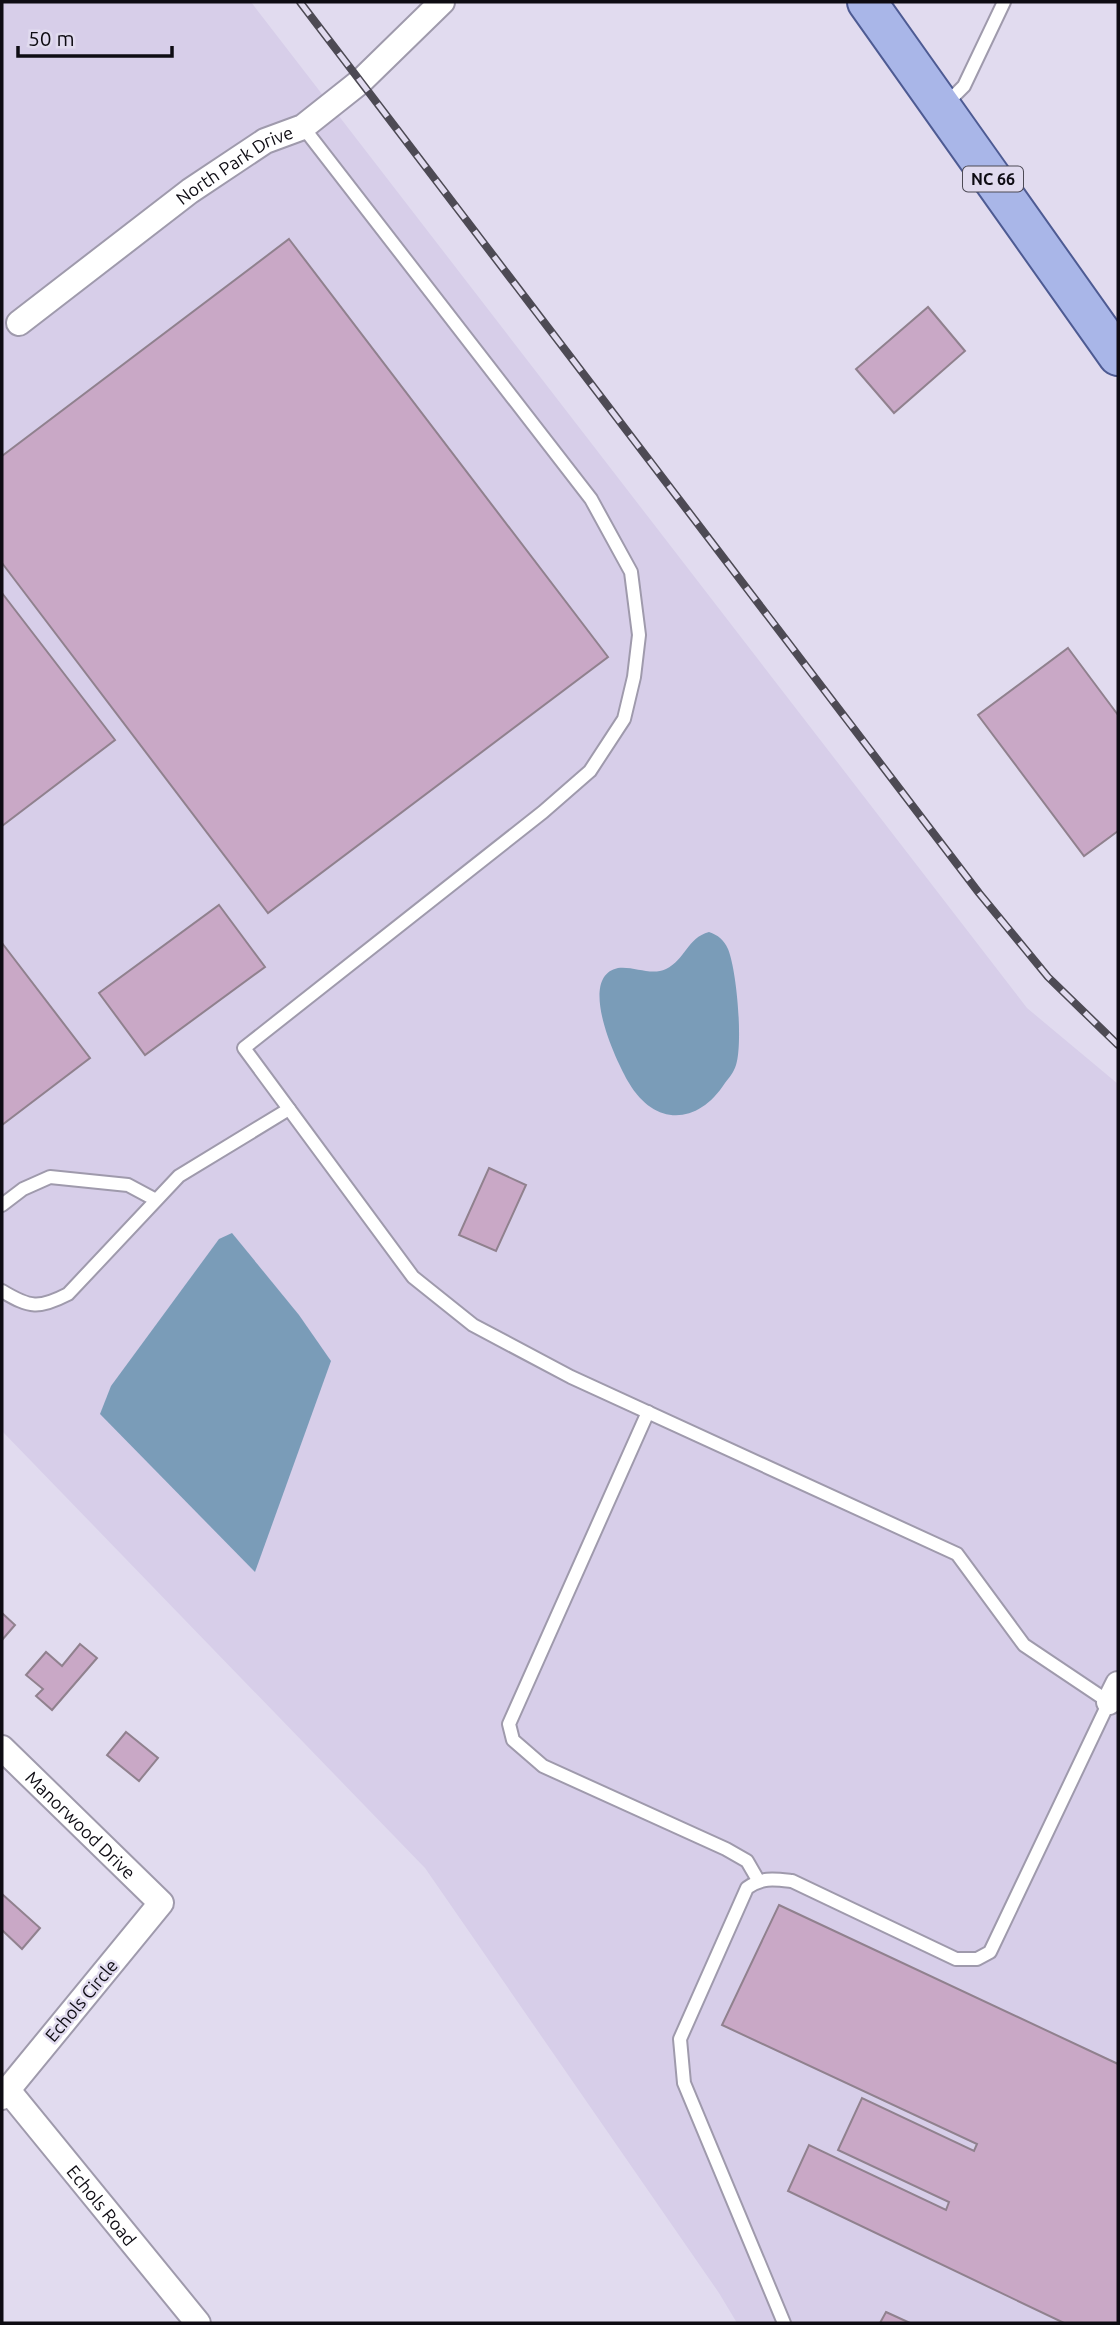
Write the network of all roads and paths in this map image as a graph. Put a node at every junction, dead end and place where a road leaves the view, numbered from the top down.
1 (442, 2) edge
2 (867, 2) edge
3 (1004, 2) edge
4 (943, 107) junction
5 (303, 127) junction
6 (19, 323) dead end
7 (1118, 356) edge
8 (289, 1109) junction
9 (156, 1200) junction
10 (2, 1205) edge
11 (2, 1291) edge
12 (648, 1412) junction
13 (1114, 1693) edge
14 (2, 1748) edge
15 (758, 1880) junction
16 (161, 1903) joint
17 (5, 2093) edge
18 (198, 2323) edge
19 (784, 2323) edge

1 - 5 street, North Park Drive
2 - 4 main road, NC 66
3 - 4 lane
4 - 7 main road, NC 66
5 - 6 street, North Park Drive
5 - 8 lane
8 - 9 lane
8 - 12 lane
9 - 10 lane
9 - 11 lane
12 - 13 lane
12 - 15 lane
13 - 15 lane
14 - 16 street, Manorwood Drive
15 - 19 lane
16 - 17 street, Echols Circle
17 - 18 street, Echols Road

